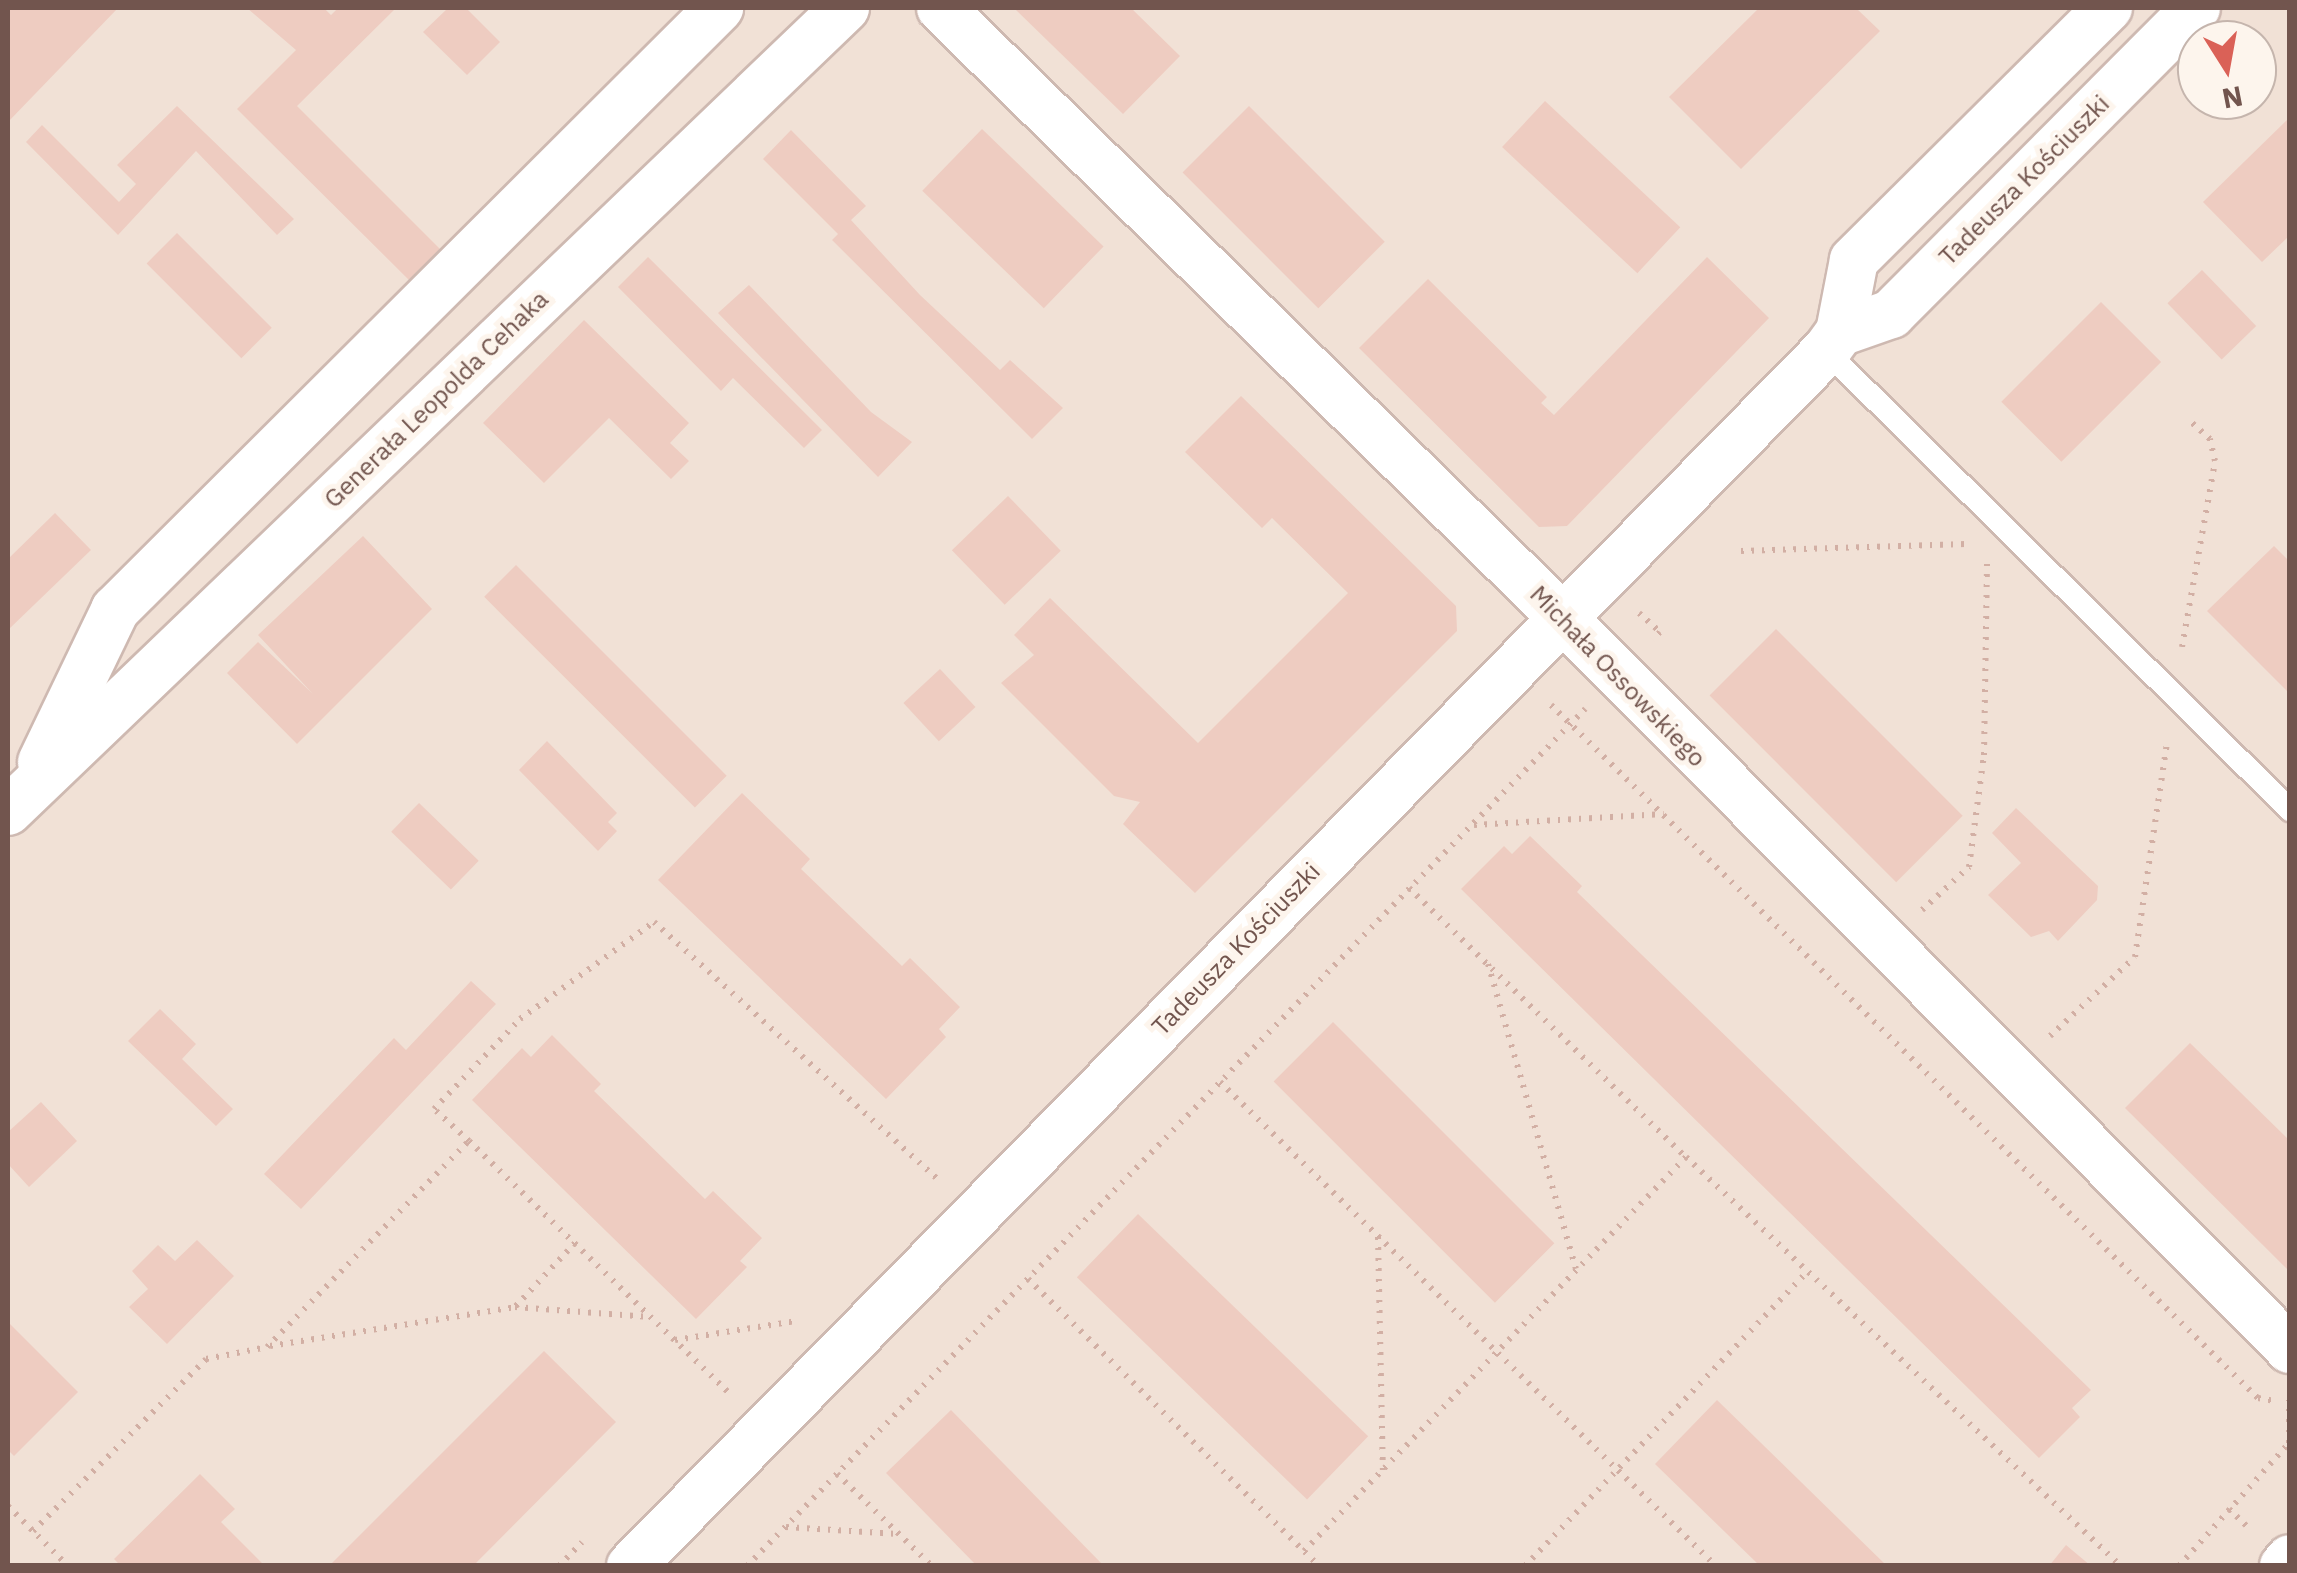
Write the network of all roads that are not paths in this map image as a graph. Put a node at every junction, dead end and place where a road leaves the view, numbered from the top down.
1 (719, 8) edge
2 (844, 8) edge
3 (941, 8) edge
4 (2108, 8) edge
5 (2196, 8) edge
6 (1833, 341) junction
7 (1563, 618) junction
8 (18, 802) edge
9 (2290, 810) edge
10 (2290, 1350) edge
11 (2290, 1559) edge
12 (632, 1566) edge
13 (2284, 1566) edge

1 - 8 street, Generała Leopolda Cehaka
2 - 8 street, Generała Leopolda Cehaka
3 - 7 street, Michała Ossowskiego
4 - 6 street
5 - 6 street, Tadeusza Kościuszki
6 - 7 street, Tadeusza Kościuszki
6 - 9 lane
7 - 10 street, Michała Ossowskiego
7 - 12 street, Tadeusza Kościuszki
11 - 13 street

